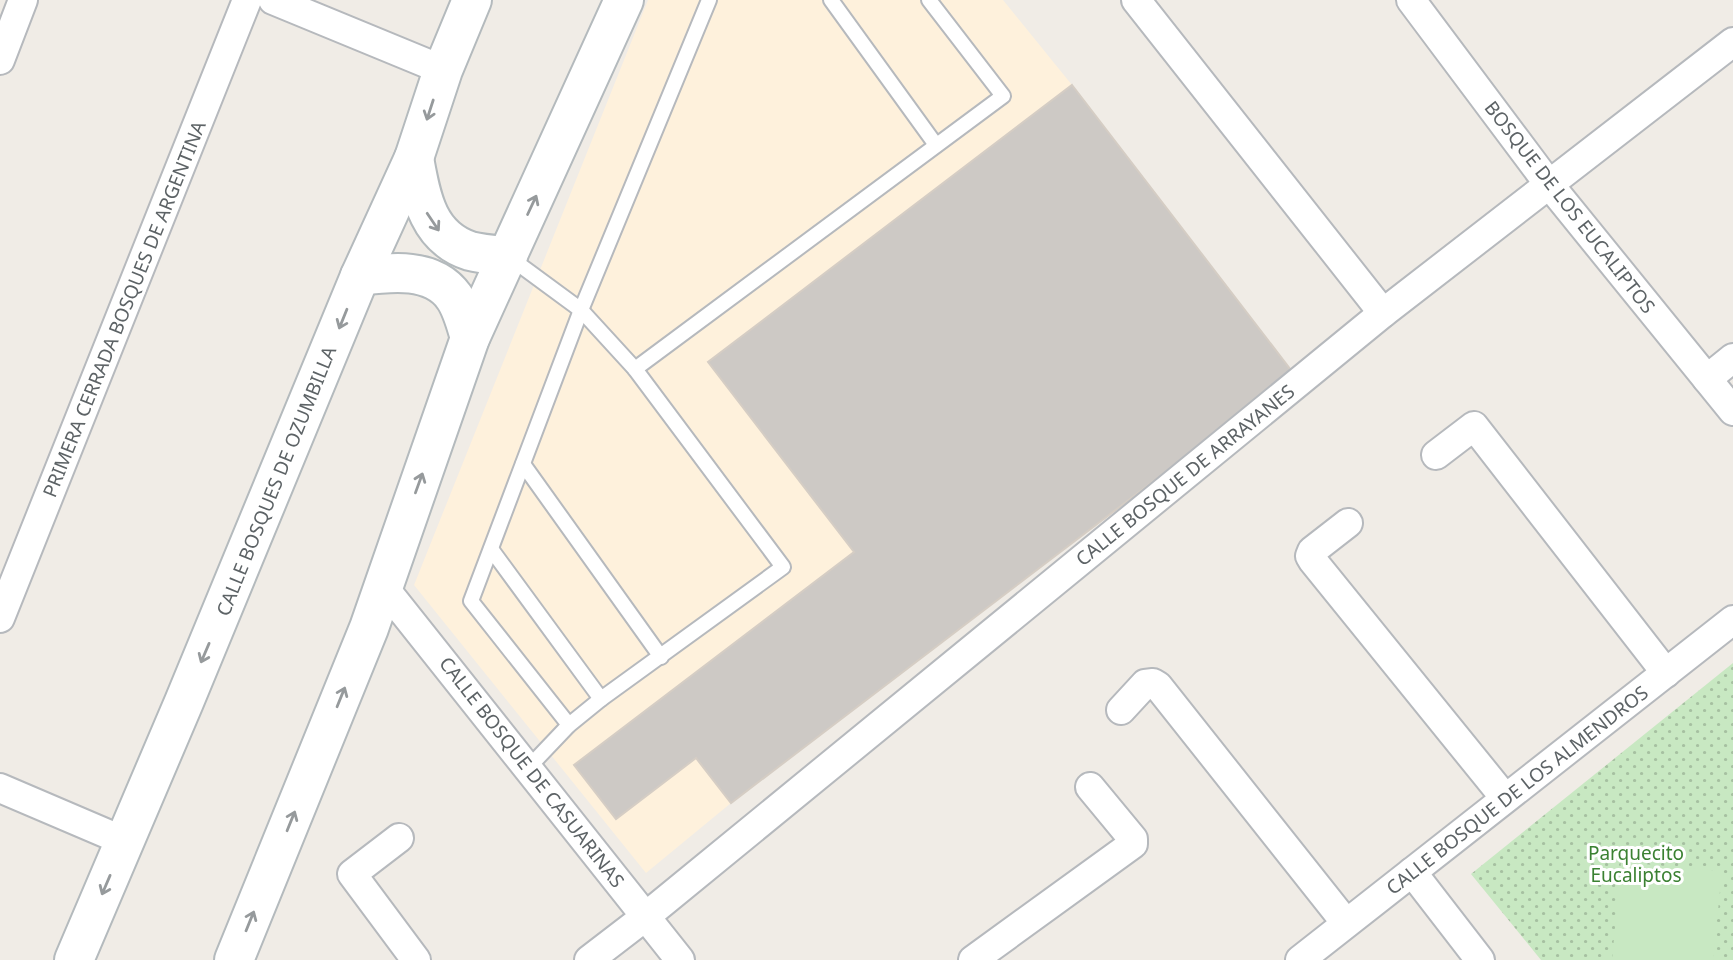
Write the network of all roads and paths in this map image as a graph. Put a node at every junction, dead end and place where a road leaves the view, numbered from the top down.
1 (23, 0) edge
2 (247, 0) edge
3 (273, 0) edge
4 (472, 0) edge
5 (624, 0) edge
6 (709, 0) edge
7 (831, 0) edge
8 (929, 0) edge
9 (1136, 0) edge
10 (1418, 3) edge
11 (1733, 42) edge
12 (0, 60) edge
13 (443, 70) junction
14 (936, 145) junction
15 (414, 158) junction
16 (1548, 183) junction
17 (508, 257) junction
18 (360, 276) junction
19 (581, 310) junction
20 (1383, 313) junction
21 (470, 338) junction
22 (1733, 358) edge
23 (635, 369) junction
24 (1707, 379) junction
25 (1733, 411) edge
26 (1436, 455) dead end
27 (523, 464) junction
28 (1348, 523) dead end
29 (491, 549) junction
30 (382, 585) junction
31 (0, 618) edge
32 (1733, 620) edge
33 (661, 657) junction
34 (1665, 673) junction
35 (601, 699) junction
36 (1121, 710) dead end
37 (569, 724) junction
38 (529, 767) junction
39 (1090, 787) dead end
40 (0, 788) edge
41 (1505, 798) junction
42 (399, 838) dead end
43 (124, 841) junction
44 (1412, 872) junction
45 (645, 917) junction
46 (1346, 923) junction
47 (74, 960) edge
48 (234, 960) edge
49 (416, 960) edge
50 (589, 960) edge
51 (680, 960) edge
52 (973, 960) edge
53 (1300, 960) edge
54 (1480, 960) edge

1 - 12 street
2 - 31 street, PRIMERA CERRADA BOSQUES DE ARGENTINA
3 - 13 street
4 - 13 main road, CALLE BOSQUES DE OZUMBILLA
17 -> 5 main road
6 - 19 lane
7 - 14 lane
8 - 14 lane
9 - 20 street
10 - 16 street, BOSQUE DE LOS EUCALIPTOS
11 - 16 street, CALLE BOSQUE DE ARRAYANES
13 -> 15 main road, CALLE BOSQUES DE OZUMBILLA
14 - 23 lane
15 -> 17 main road
15 - 18 main road, CALLE BOSQUES DE OZUMBILLA
16 - 20 street, CALLE BOSQUE DE ARRAYANES
16 - 24 street, BOSQUE DE LOS EUCALIPTOS
17 - 19 lane
17 - 21 main road
18 - 21 main road
18 -> 43 main road, CALLE BOSQUES DE OZUMBILLA
19 - 23 lane
19 - 27 lane
20 - 45 street, CALLE BOSQUE DE ARRAYANES
30 -> 21 main road
22 - 24 street
23 - 33 lane
24 - 25 street, BOSQUE DE LOS EUCALIPTOS
26 - 34 street
27 - 29 lane
27 - 33 lane
28 - 41 street
29 - 35 lane
29 - 37 lane
30 - 38 street, CALLE BOSQUE DE CASUARINAS
48 -> 30 main road
32 - 34 street, CALLE BOSQUE DE LOS ALMENDROS
33 - 35 lane
34 - 41 street, CALLE BOSQUE DE LOS ALMENDROS
35 - 37 lane
36 - 46 street
37 - 38 lane
38 - 45 street, CALLE BOSQUE DE CASUARINAS
39 - 52 street
40 - 43 street
41 - 44 street, CALLE BOSQUE DE LOS ALMENDROS
42 - 49 street
43 -> 47 main road, CALLE BOSQUES DE OZUMBILLA
44 - 46 street, CALLE BOSQUE DE LOS ALMENDROS
44 - 54 street
45 - 50 street, CALLE BOSQUE DE ARRAYANES
45 - 51 street, CALLE BOSQUE DE CASUARINAS
46 - 53 street, CALLE BOSQUE DE LOS ALMENDROS

